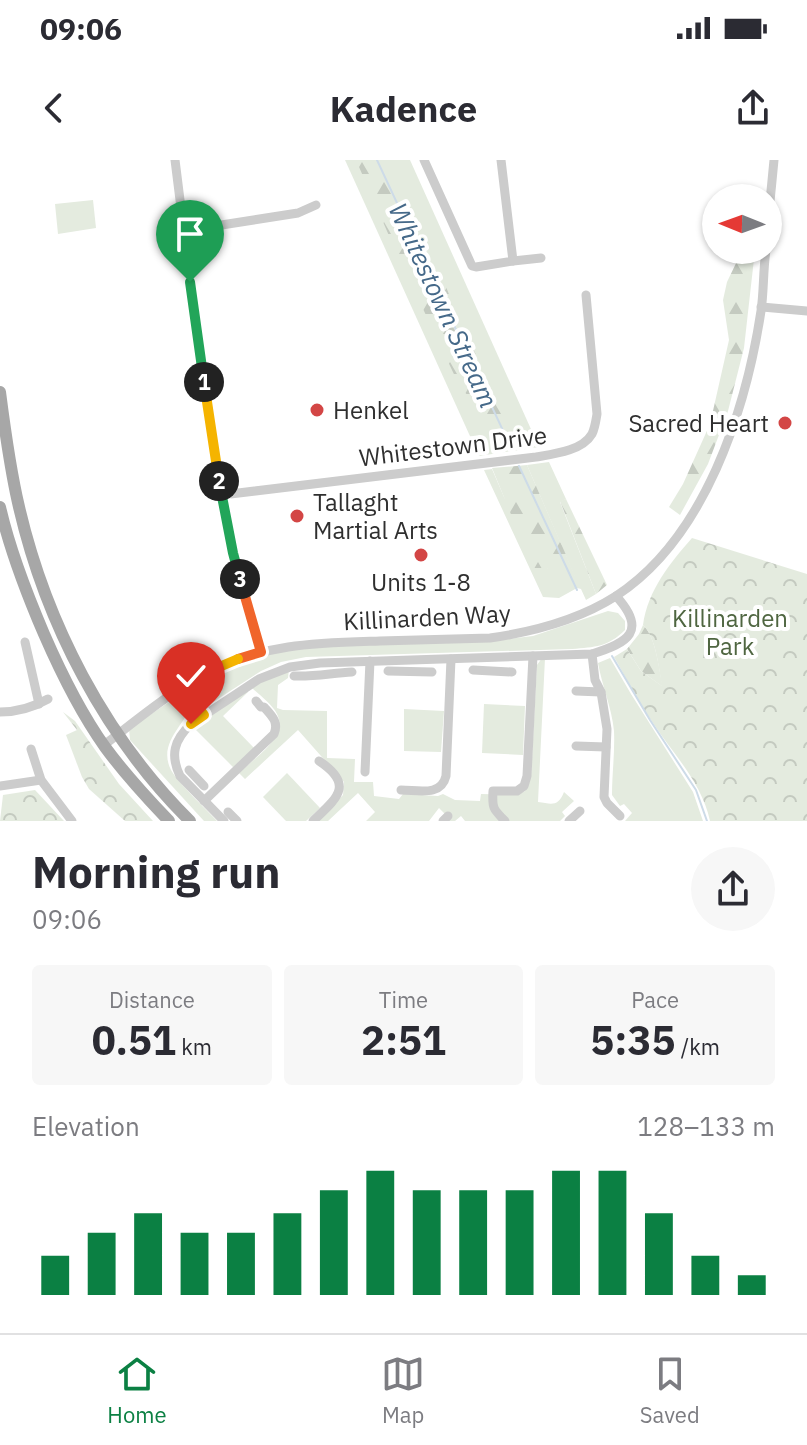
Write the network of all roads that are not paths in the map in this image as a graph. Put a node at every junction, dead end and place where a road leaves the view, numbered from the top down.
1 (175, 160) edge
2 (424, 160) edge
3 (501, 160) edge
4 (774, 160) edge
5 (772, 184) edge
6 (316, 205) dead end
7 (183, 231) junction
8 (541, 258) dead end
9 (513, 261) junction
10 (765, 264) edge
11 (586, 295) dead end
12 (761, 307) junction
13 (807, 311) edge
14 (0, 392) edge
15 (222, 495) junction
16 (0, 507) edge
17 (616, 596) junction
18 (25, 642) dead end
19 (261, 652) junction
20 (597, 652) junction
21 (533, 656) junction
22 (486, 658) junction
23 (451, 659) junction
24 (405, 660) junction
25 (370, 661) junction
26 (320, 663) junction
27 (473, 670) dead end
28 (486, 670) junction
29 (388, 671) dead end
30 (352, 672) dead end
31 (404, 672) junction
32 (432, 672) dead end
33 (512, 672) dead end
34 (321, 675) junction
35 (294, 676) dead end
36 (183, 688) junction
37 (576, 691) dead end
38 (601, 692) junction
39 (256, 701) dead end
40 (0, 712) edge
41 (204, 715) junction
42 (118, 734) junction
43 (104, 745) junction
44 (576, 746) dead end
45 (606, 747) junction
46 (31, 749) dead end
47 (319, 761) dead end
48 (365, 772) dead end
49 (189, 775) junction
50 (41, 780) junction
51 (0, 786) edge
52 (204, 786) dead end
53 (401, 790) dead end
54 (204, 801) junction
55 (580, 811) dead end
56 (226, 816) edge
57 (620, 816) dead end
58 (72, 821) edge
59 (169, 821) edge
60 (190, 821) edge
61 (237, 821) edge
62 (313, 821) edge
63 (505, 821) edge
64 (569, 821) edge

1 - 7 street
2 - 9 street
3 - 9 street
4 - 5 street
6 - 7 street
7 - 15 street
8 - 9 street
10 - 12 street, Killinarden Way
11 - 15 street, Whitestown Drive
12 - 13 street
12 - 17 street, Killinarden Way
14 - 42 main road
15 - 19 street
16 - 43 main road
17 - 19 street, Killinarden Way
17 - 20 street
18 - 40 street
19 - 36 street, Killinarden Way
20 - 21 street
20 - 38 street
21 - 22 street
21 - 63 street
22 - 23 street
22 - 28 street
23 - 24 street
23 - 53 street
24 - 25 street
24 - 31 street
25 - 26 street
25 - 48 street
26 - 34 street
26 - 41 street
27 - 28 street
28 - 33 street
29 - 31 street
30 - 34 street
31 - 32 street
34 - 35 street
36 - 41 street
36 - 42 street, Killinarden Way
37 - 38 street
38 - 45 street
39 - 54 street
41 - 49 street
42 - 43 street, Killinarden Way
42 - 60 main road
43 - 59 main road
44 - 45 street
45 - 57 street
46 - 50 street
47 - 62 street
49 - 52 street
49 - 54 street
50 - 51 street
50 - 58 street
54 - 56 street
55 - 64 street
56 - 61 street

